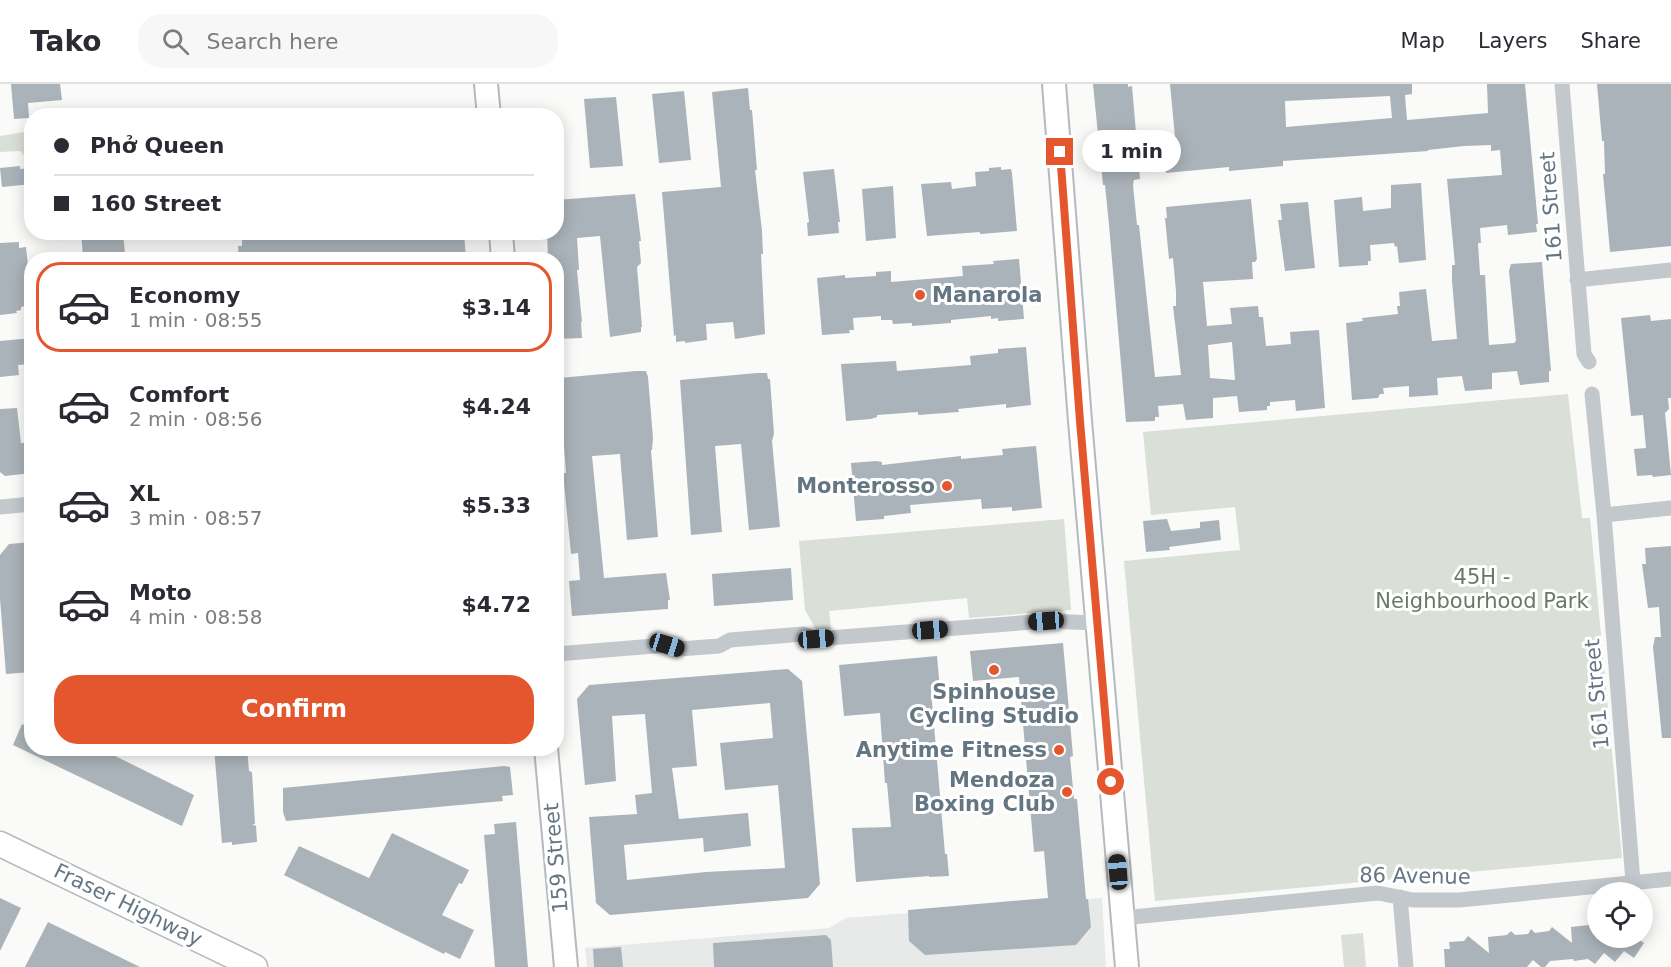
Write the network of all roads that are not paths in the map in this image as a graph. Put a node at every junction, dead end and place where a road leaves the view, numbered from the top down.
1 (486, 84) edge
2 (1054, 84) edge
3 (1562, 84) edge
4 (488, 108) edge
5 (1671, 270) edge
6 (1577, 279) junction
7 (1589, 362) dead end
8 (1592, 394) dead end
9 (24, 505) edge
10 (0, 507) edge
11 (1671, 508) edge
12 (1604, 515) junction
13 (1097, 623) junction
14 (564, 653) edge
15 (547, 756) edge
16 (0, 844) edge
17 (1671, 879) edge
18 (1633, 882) joint
19 (1587, 887) edge
20 (1400, 897) junction
21 (1122, 918) junction
22 (255, 967) edge
23 (566, 967) edge
24 (1126, 967) edge
25 (1406, 967) edge

1 - 4 main road
2 - 13 main road
3 - 6 street, 161 Street
5 - 6 street
6 - 7 street, 161 Street
8 - 12 street, 161 Street
9 - 10 street
11 - 12 street
12 - 18 street, 161 Street
13 - 14 street
13 - 21 main road
15 - 23 main road, 159 Street
16 - 22 main road, Fraser Highway
17 - 18 street, 86 Avenue
19 - 20 street, 86 Avenue
20 - 21 street, 86 Avenue
20 - 25 street
21 - 24 main road

